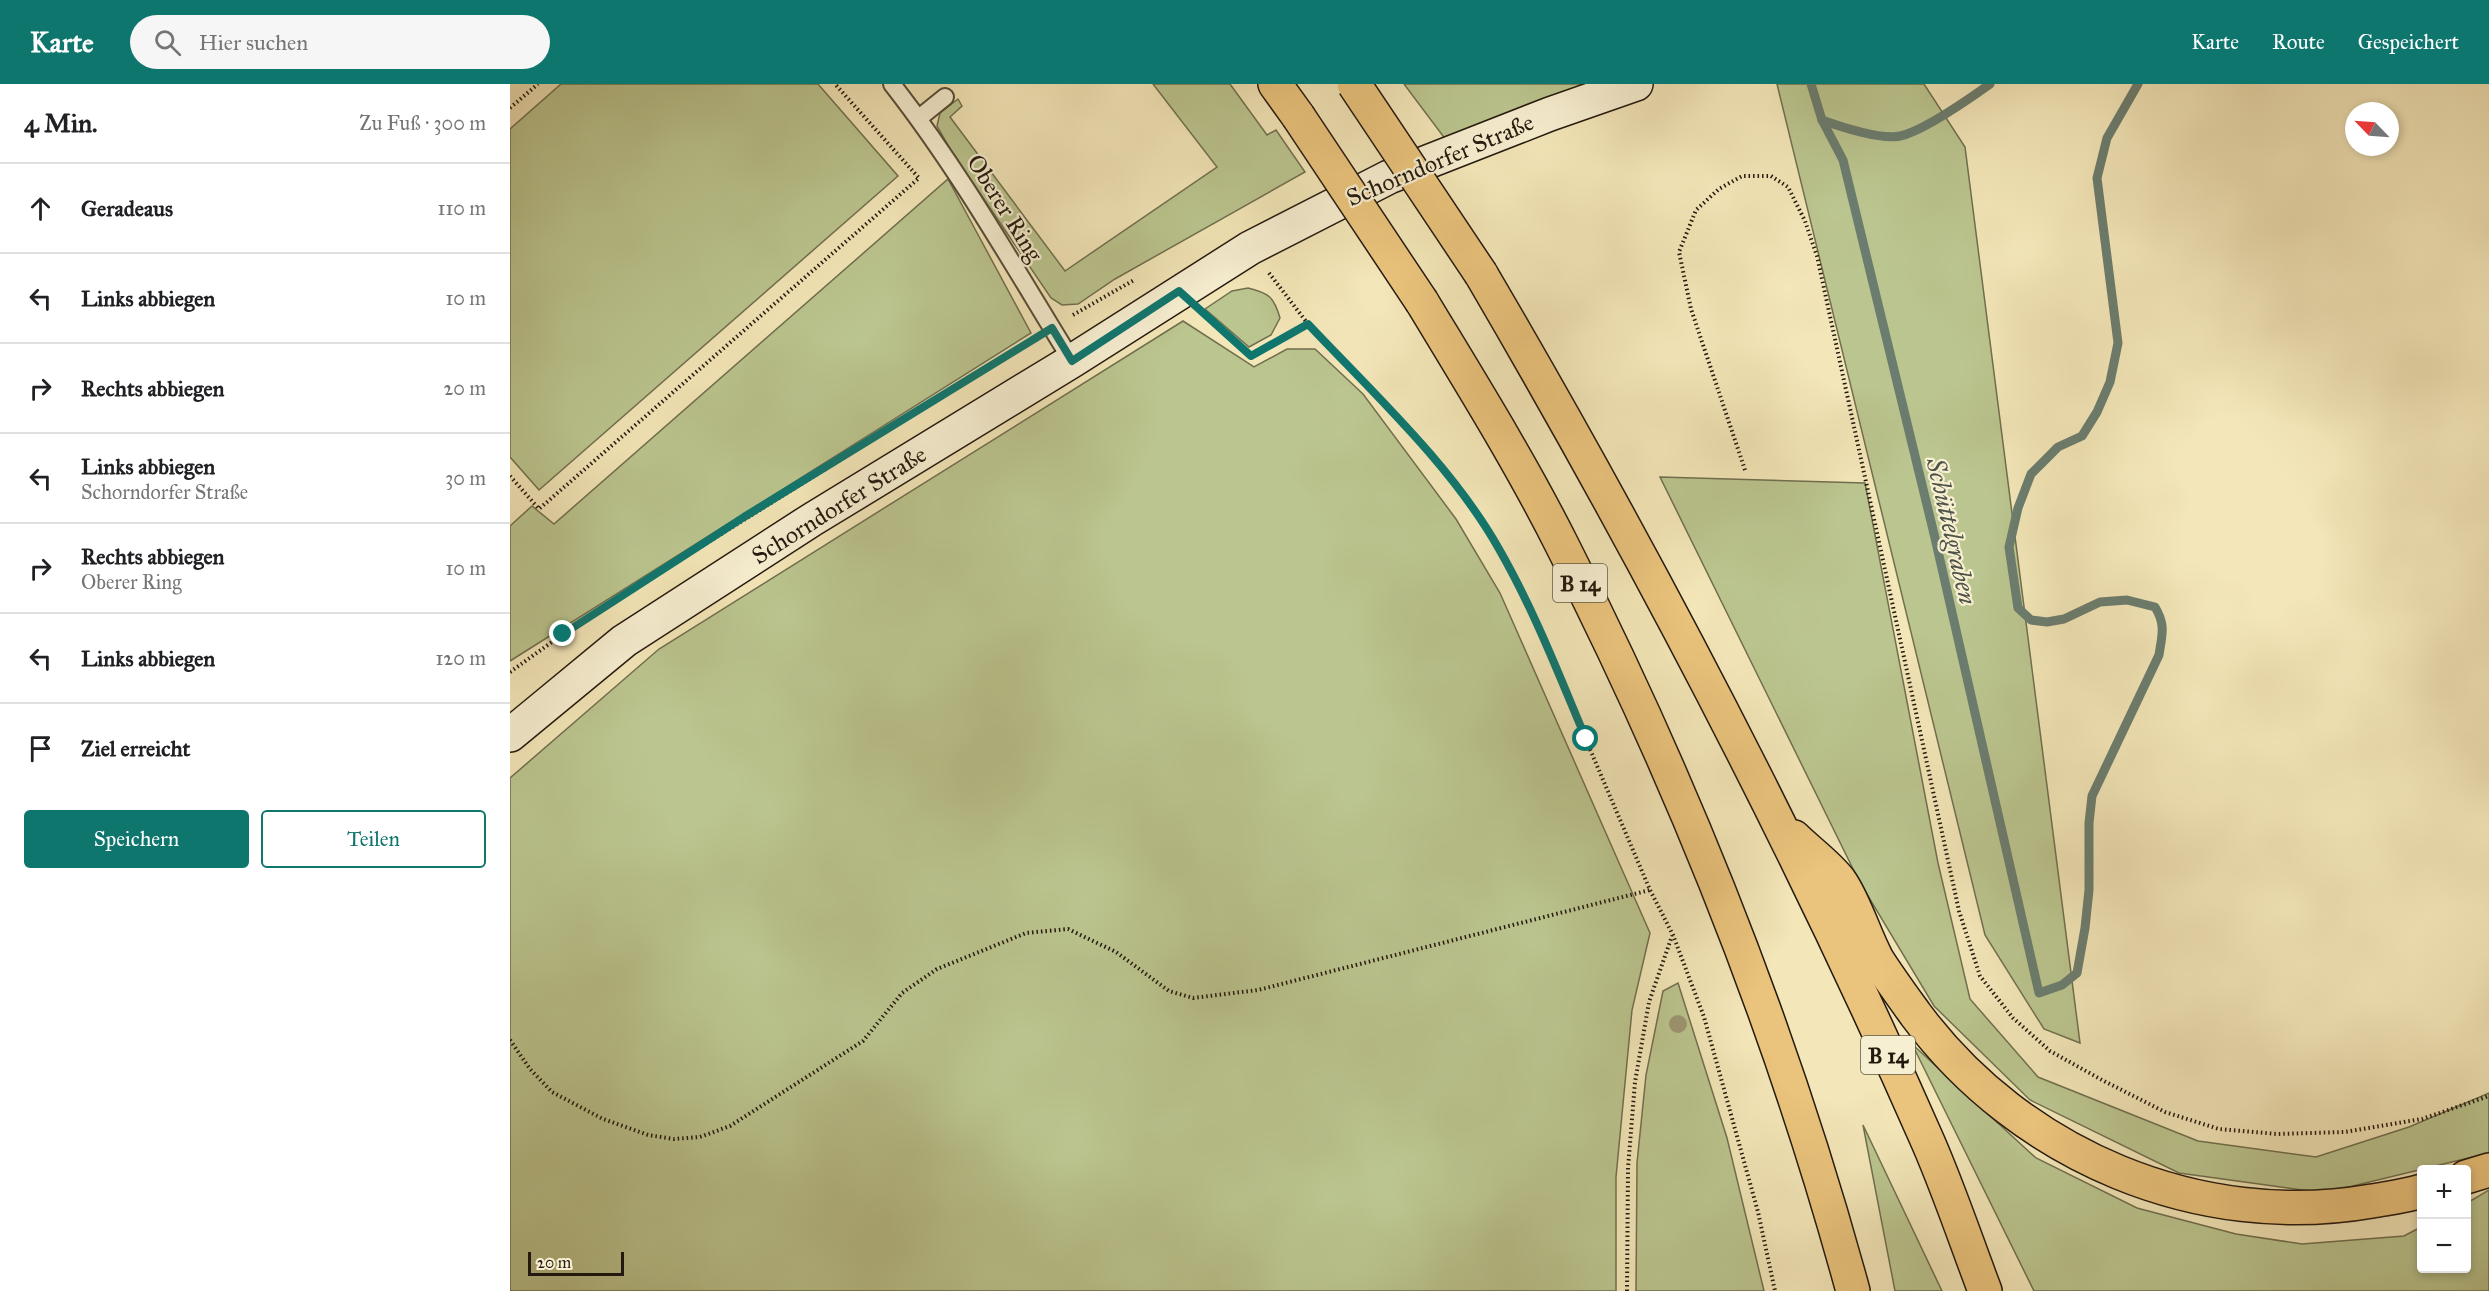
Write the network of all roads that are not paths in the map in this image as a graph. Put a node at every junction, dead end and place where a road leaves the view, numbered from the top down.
1 (892, 84) edge
2 (1275, 84) edge
3 (1354, 84) edge
4 (1636, 84) edge
5 (945, 97) dead end
6 (919, 118) junction
7 (1072, 361) junction
8 (510, 735) edge
9 (1779, 823) junction
10 (2489, 1170) edge
11 (2471, 1175) edge
12 (2417, 1192) edge
13 (1854, 1291) edge
14 (1985, 1291) edge

1 - 6 lane, Oberer Ring
2 - 13 highway, B 14, bridge
3 - 9 highway, B 14, bridge
4 - 7 main road, Schorndorfer Straße
5 - 6 lane
6 - 7 lane, Oberer Ring
7 - 8 main road, Schorndorfer Straße
9 - 12 highway
9 - 14 highway, B 14
10 - 11 highway

